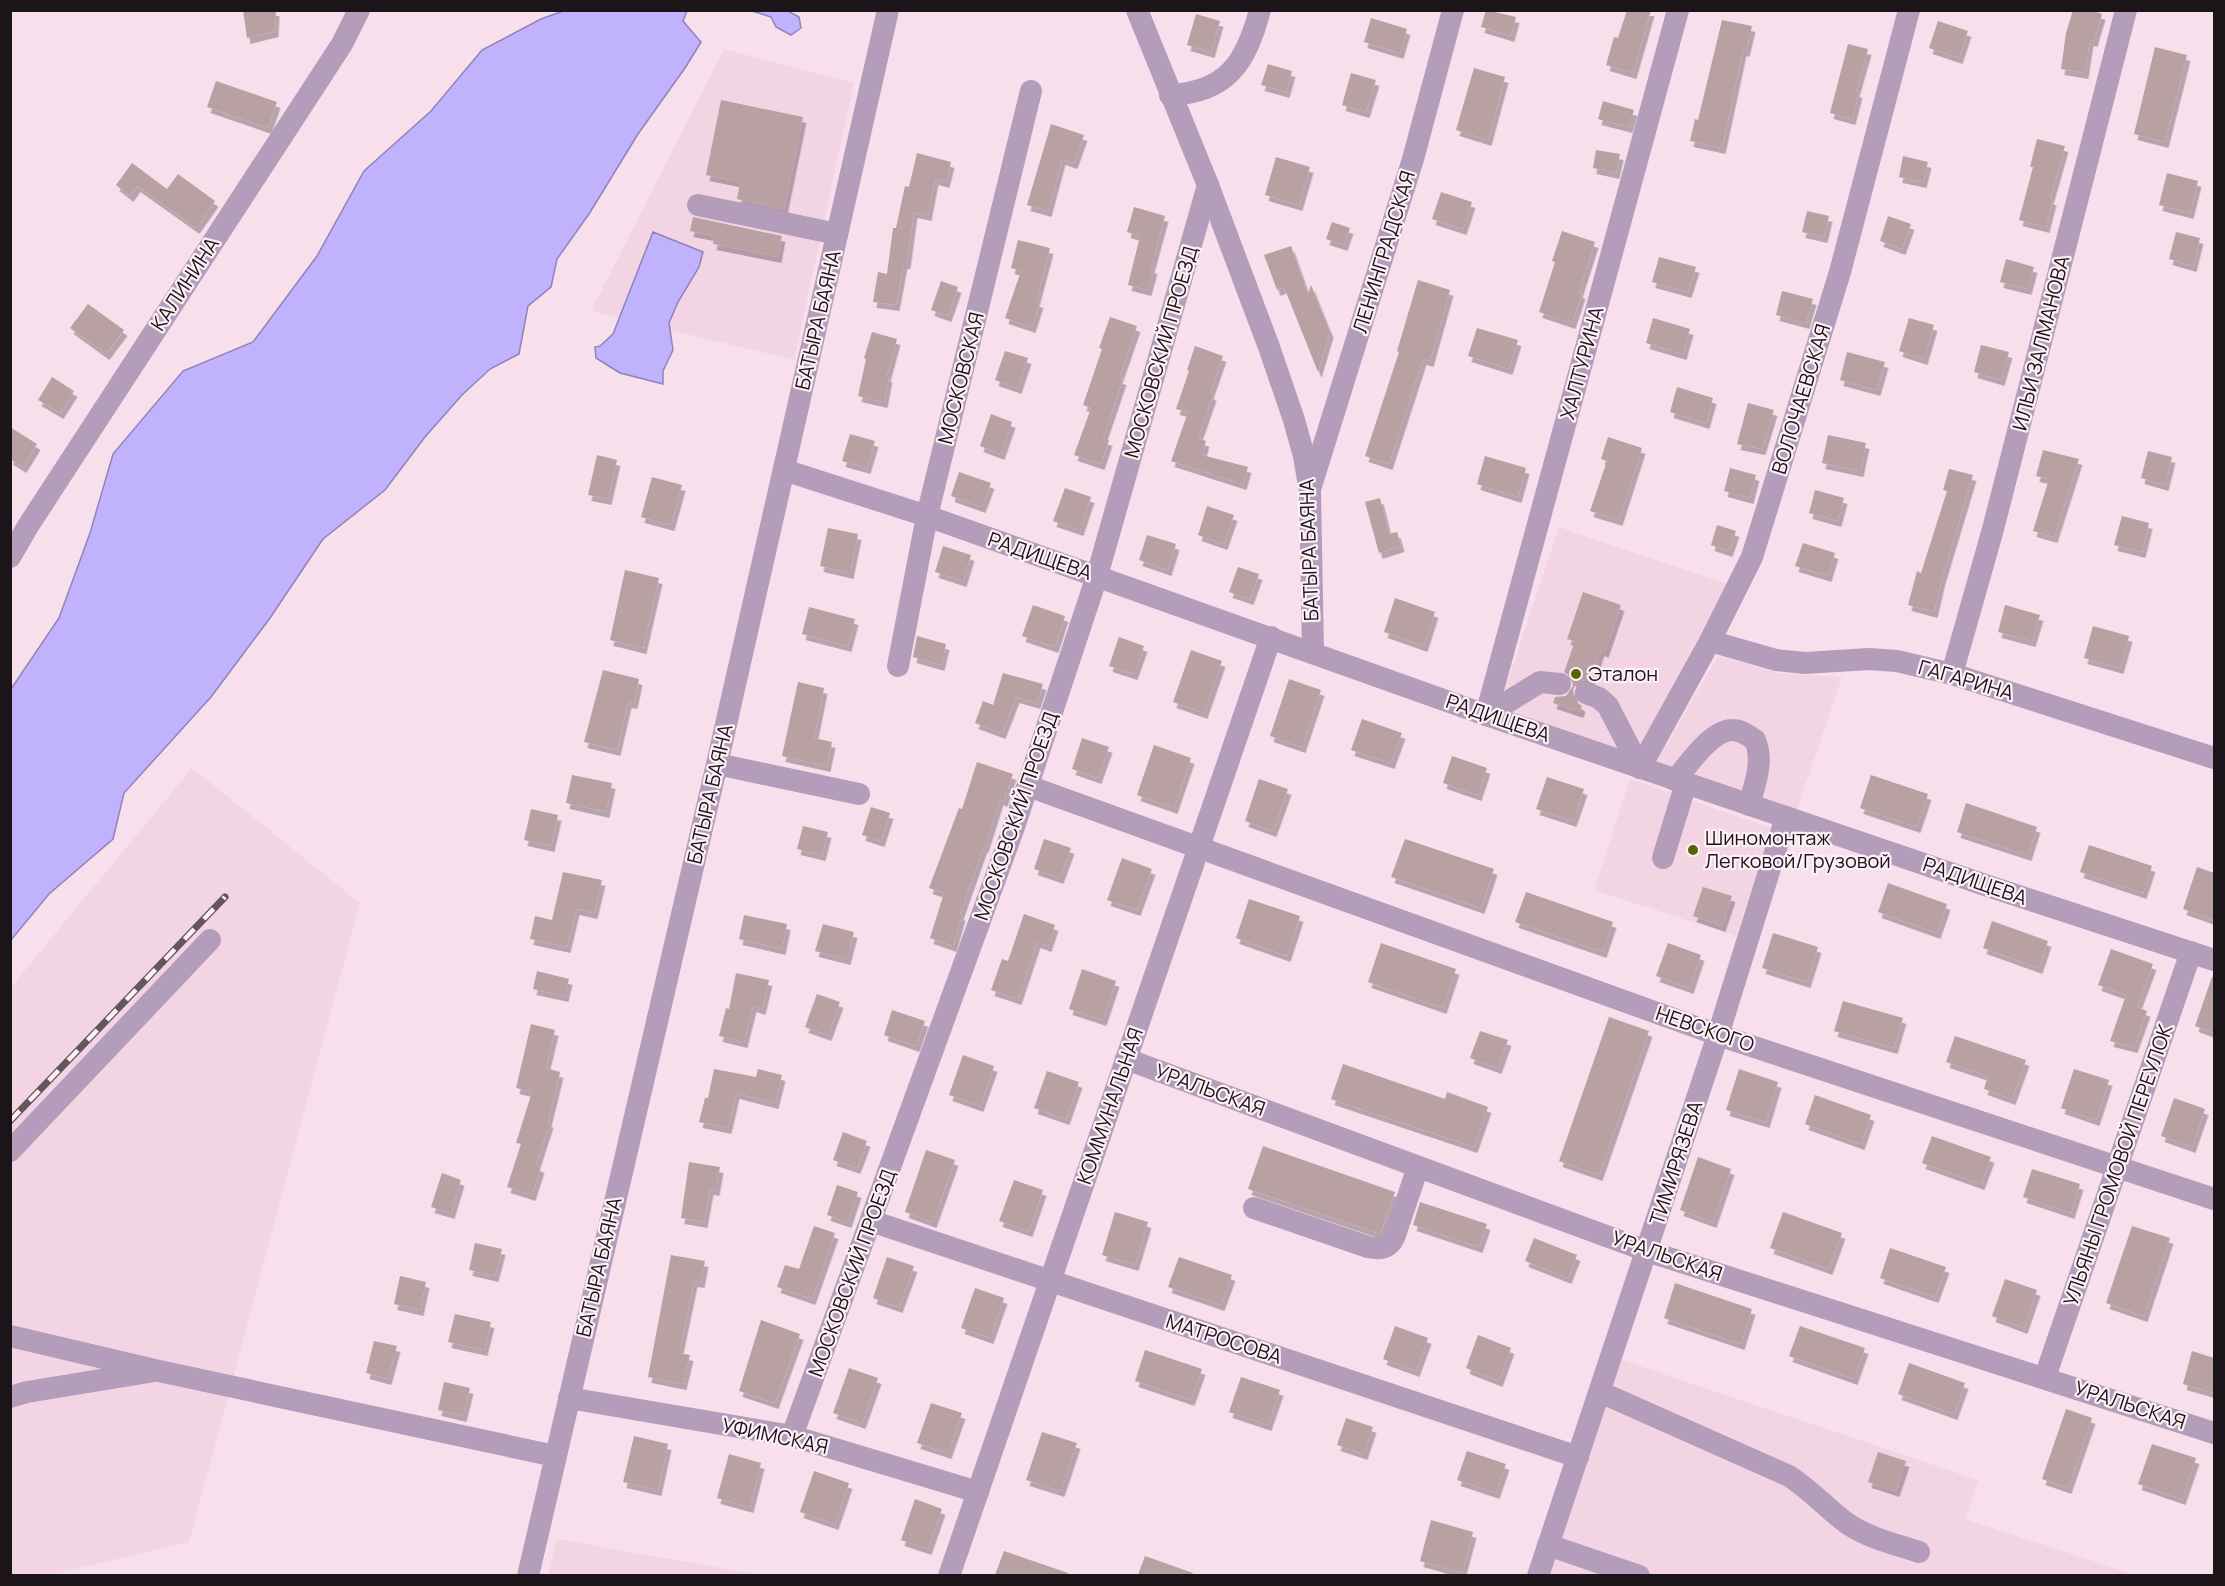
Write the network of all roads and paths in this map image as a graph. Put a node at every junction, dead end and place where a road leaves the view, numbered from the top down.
1 (359, 10) edge
2 (888, 10) edge
3 (1137, 10) edge
4 (1260, 10) edge
5 (1454, 10) edge
6 (1678, 10) edge
7 (1909, 10) edge
8 (2126, 10) edge
9 (1031, 91) dead end
10 (1170, 95) junction
11 (1208, 185) junction
12 (698, 205) dead end
13 (837, 234) junction
14 (784, 470) junction
15 (1310, 492) junction
16 (927, 516) junction
17 (10, 556) edge
18 (1097, 576) junction
19 (1271, 637) junction
20 (1710, 641) junction
21 (1312, 652) junction
22 (898, 666) dead end
23 (1952, 675) junction
24 (1560, 684) dead end
25 (1586, 693) dead end
26 (1486, 715) junction
27 (2214, 758) edge
28 (717, 764) junction
29 (1641, 768) junction
30 (1681, 781) junction
31 (1028, 786) junction
32 (859, 794) dead end
33 (1749, 805) junction
34 (1786, 817) junction
35 (1199, 849) junction
36 (1663, 858) dead end
37 (210, 940) dead end
38 (2191, 952) junction
39 (2214, 960) edge
40 (1718, 1035) junction
41 (1126, 1059) junction
42 (10, 1151) edge
43 (2118, 1166) junction
44 (1418, 1167) junction
45 (2214, 1199) edge
46 (1254, 1208) dead end
47 (871, 1221) junction
48 (1647, 1251) junction
49 (1050, 1280) junction
50 (10, 1336) edge
51 (159, 1371) junction
52 (2045, 1377) junction
53 (1600, 1392) junction
54 (10, 1397) edge
55 (569, 1398) junction
56 (2214, 1433) edge
57 (792, 1436) junction
58 (555, 1456) junction
59 (1578, 1457) junction
60 (978, 1492) junction
61 (1548, 1545) junction
62 (1919, 1552) dead end
63 (528, 1575) edge
64 (949, 1575) edge
65 (1538, 1575) edge
66 (1639, 1575) edge

1 - 17 street, КАЛИНИНА
2 - 13 street, БАТЫРА БАЯНА
3 - 10 street, БАТЫРА БАЯНА
4 - 10 street
5 - 15 street, ЛЕНИНГРАДСКАЯ
6 - 26 street, ХАЛТУРИНА
7 - 20 street, ВОЛОЧАЕВСКАЯ
8 - 23 street, ИЛЬИ ЗАЛМАНОВА
9 - 16 street, МОСКОВСКАЯ
10 - 11 street, БАТЫРА БАЯНА
11 - 15 street, БАТЫРА БАЯНА
11 - 18 street, МОСКОВСКИЙ ПРОЕЗД
12 - 13 street
13 - 14 street, БАТЫРА БАЯНА
14 - 16 street, РАДИЩЕВА
14 - 28 street, БАТЫРА БАЯНА
15 - 21 street, БАТЫРА БАЯНА
16 - 18 street, РАДИЩЕВА
16 - 22 street, МОСКОВСКАЯ
18 - 19 street, РАДИЩЕВА
18 - 31 street, МОСКОВСКИЙ ПРОЕЗД
19 - 21 street, РАДИЩЕВА
19 - 35 street, КОММУНАЛЬНАЯ
20 - 23 street, ГАГАРИНА
20 - 29 street, ВОЛОЧАЕВСКАЯ
21 - 26 street, РАДИЩЕВА
23 - 27 street, ГАГАРИНА
24 - 26 street
25 - 29 street
26 - 29 street, РАДИЩЕВА
28 - 32 street
28 - 55 street, БАТЫРА БАЯНА
29 - 30 street, РАДИЩЕВА
30 - 33 street, РАДИЩЕВА
30 - 33 street
30 - 36 street
31 - 35 street, НЕВСКОГО
31 - 47 street, МОСКОВСКИЙ ПРОЕЗД
33 - 34 street, РАДИЩЕВА
34 - 38 street, РАДИЩЕВА
34 - 40 street, ТИМИРЯЗЕВА
35 - 40 street, НЕВСКОГО
35 - 41 street, КОММУНАЛЬНАЯ
37 - 42 street
38 - 39 street, РАДИЩЕВА
38 - 43 street, УЛЬЯНЫ ГРОМОВОЙ ПЕРЕУЛОК
40 - 43 street, НЕВСКОГО
40 - 48 street, ТИМИРЯЗЕВА
41 - 44 street, УРАЛЬСКАЯ
41 - 49 street, КОММУНАЛЬНАЯ
43 - 45 street, НЕВСКОГО
43 - 52 street, УЛЬЯНЫ ГРОМОВОЙ ПЕРЕУЛОК
44 - 46 street
44 - 48 street, УРАЛЬСКАЯ
47 - 49 street, МАТРОСОВА
47 - 57 street, МОСКОВСКИЙ ПРОЕЗД
48 - 52 street, УРАЛЬСКАЯ
48 - 53 street, ТИМИРЯЗЕВА
49 - 59 street, МАТРОСОВА
49 - 60 street, КОММУНАЛЬНАЯ
50 - 51 street
51 - 54 street
51 - 58 street
52 - 56 street, УРАЛЬСКАЯ
53 - 59 street, ТИМИРЯЗЕВА
53 - 62 street
55 - 57 street, УФИМСКАЯ
55 - 58 street, БАТЫРА БАЯНА
57 - 60 street, УФИМСКАЯ
58 - 63 street, БАТЫРА БАЯНА
59 - 61 street, ТИМИРЯЗЕВА
60 - 64 street, КОММУНАЛЬНАЯ
61 - 65 street, ТИМИРЯЗЕВА
61 - 66 street

